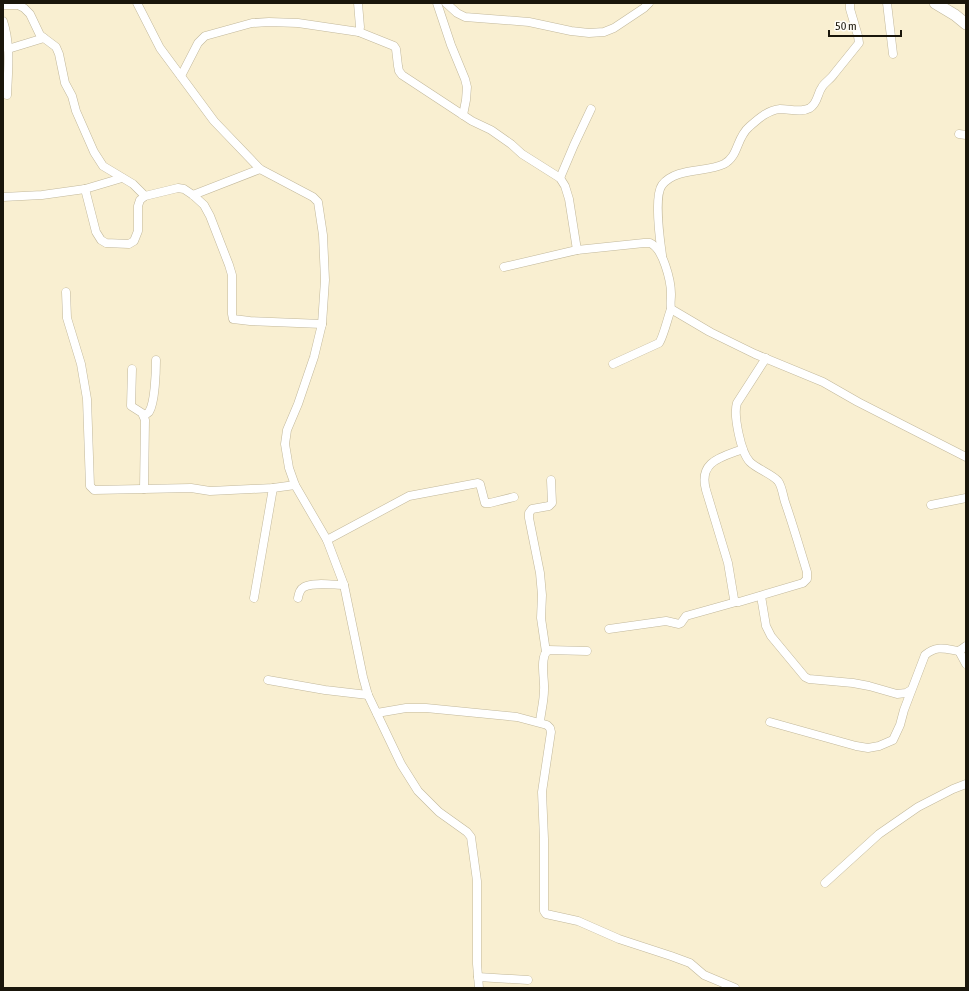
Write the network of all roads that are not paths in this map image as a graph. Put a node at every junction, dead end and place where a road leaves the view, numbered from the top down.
1 (137, 3) edge
2 (358, 3) edge
3 (437, 3) edge
4 (446, 3) edge
5 (649, 3) edge
6 (850, 3) edge
7 (887, 3) edge
8 (935, 3) edge
9 (3, 5) edge
10 (3, 22) edge
11 (966, 24) edge
12 (359, 32) junction
13 (44, 38) junction
14 (8, 49) junction
15 (892, 54) dead end
16 (181, 76) junction
17 (7, 94) dead end
18 (591, 109) dead end
19 (463, 115) junction
20 (260, 169) junction
21 (122, 178) junction
22 (560, 178) junction
23 (85, 189) junction
24 (193, 195) junction
25 (144, 196) junction
26 (3, 197) edge
27 (577, 250) junction
28 (662, 255) junction
29 (504, 267) dead end
30 (66, 292) dead end
31 (671, 309) junction
32 (322, 324) junction
33 (766, 358) junction
34 (156, 360) dead end
35 (613, 364) dead end
36 (132, 369) dead end
37 (144, 416) junction
38 (743, 449) junction
39 (966, 457) edge
40 (551, 480) dead end
41 (295, 485) junction
42 (273, 488) junction
43 (144, 489) junction
44 (514, 497) dead end
45 (966, 498) edge
46 (931, 505) dead end
47 (327, 540) junction
48 (344, 585) junction
49 (761, 596) junction
50 (254, 598) dead end
51 (298, 598) dead end
52 (736, 602) junction
53 (609, 629) dead end
54 (966, 646) edge
55 (587, 651) dead end
56 (960, 651) junction
57 (546, 652) junction
58 (966, 664) edge
59 (268, 680) dead end
60 (911, 690) junction
61 (368, 695) junction
62 (377, 713) junction
63 (540, 722) junction
64 (770, 722) dead end
65 (966, 784) edge
66 (825, 883) dead end
67 (478, 978) junction
68 (528, 980) dead end
69 (479, 988) edge
70 (735, 988) edge

1 - 16 street
2 - 12 street
3 - 19 street
4 - 5 street
6 - 28 street
7 - 15 street
8 - 11 street
9 - 13 street
10 - 14 street
12 - 16 street
12 - 19 street
13 - 14 street
13 - 21 street
14 - 17 street
16 - 20 street
18 - 22 street
19 - 22 street
20 - 24 street
20 - 32 street
21 - 23 street
21 - 25 street
22 - 27 street
23 - 25 street
23 - 26 street
24 - 25 street
24 - 32 street
27 - 28 street
27 - 29 street
28 - 31 street
30 - 43 street
31 - 33 street
31 - 35 street
32 - 41 street
33 - 38 street
33 - 39 street
34 - 37 street
36 - 37 street
37 - 43 street
38 - 49 street
38 - 52 street
40 - 57 street
41 - 42 street
41 - 47 street
42 - 43 street
42 - 50 street
44 - 47 street
45 - 46 street
47 - 48 street
48 - 51 street
48 - 61 street
49 - 52 street
49 - 60 street
52 - 53 street
54 - 56 street
55 - 57 street
56 - 58 street
56 - 60 street
57 - 63 street
59 - 61 street
60 - 64 street
61 - 62 street
62 - 63 street
62 - 67 street
63 - 70 street
65 - 66 street
67 - 68 street
67 - 69 street

